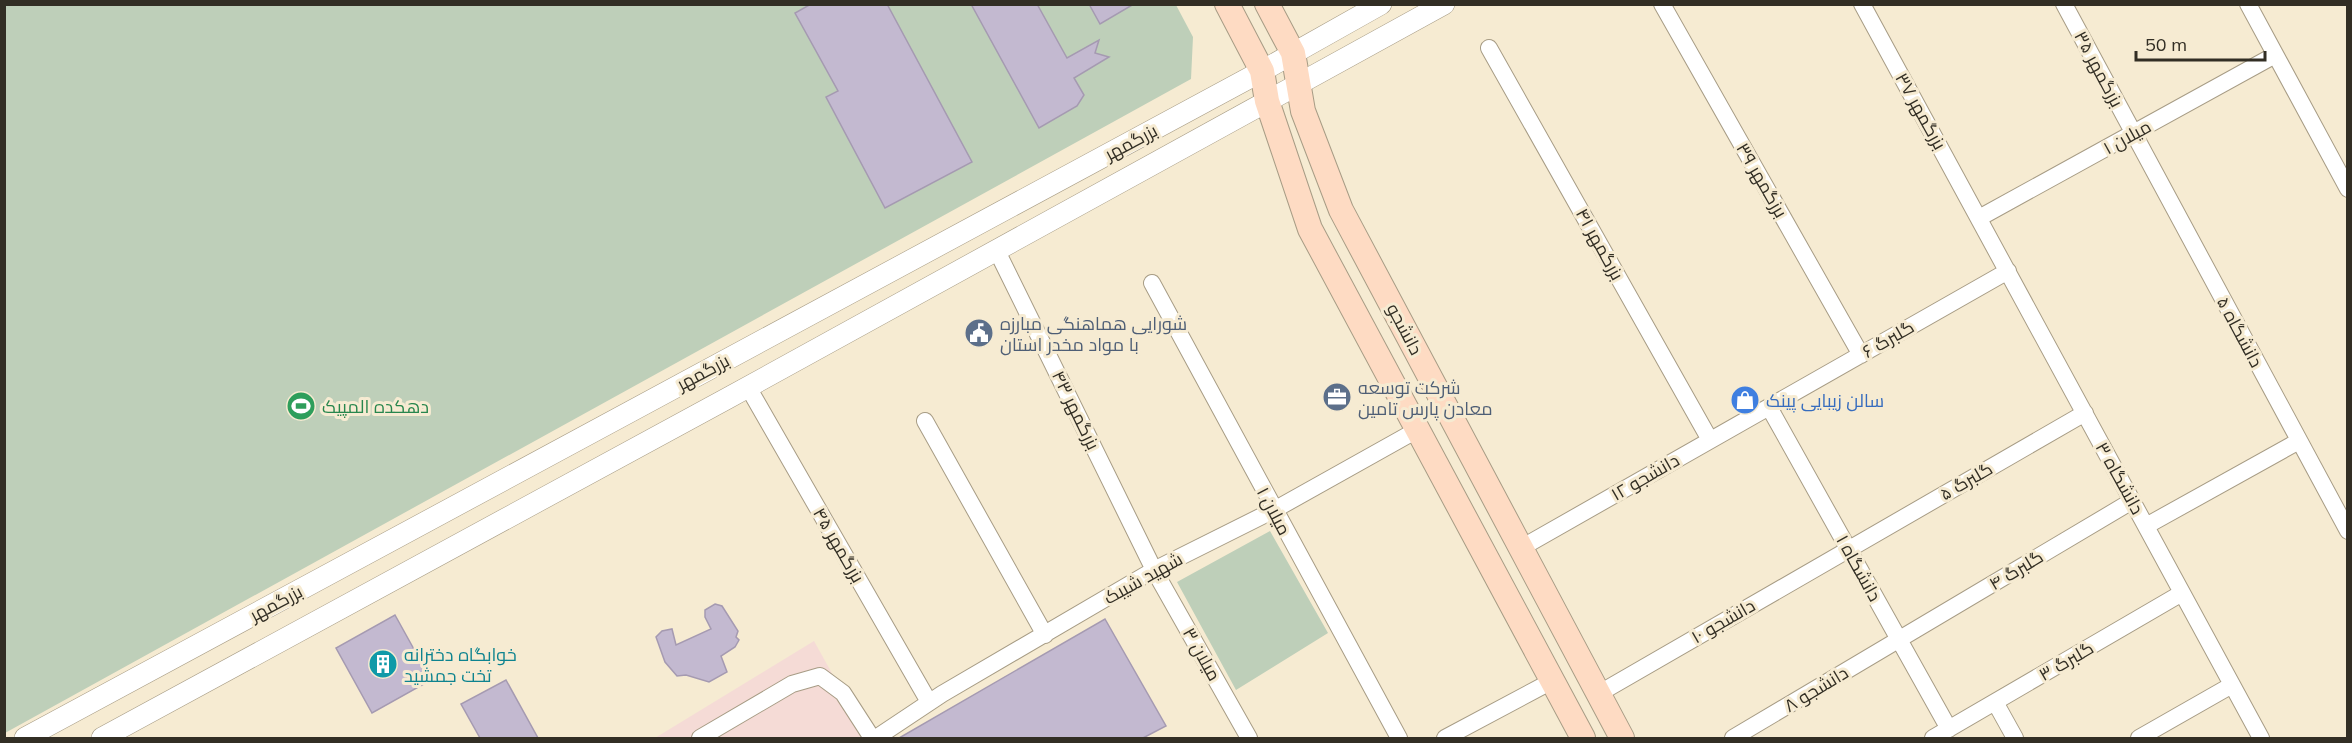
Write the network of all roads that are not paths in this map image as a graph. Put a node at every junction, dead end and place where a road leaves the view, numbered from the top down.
1 (1227, 4) edge
2 (1267, 4) edge
3 (1381, 4) edge
4 (1444, 4) edge
5 (1662, 4) edge
6 (1862, 4) edge
7 (2064, 4) edge
8 (2248, 4) edge
9 (1489, 48) dead end
10 (1293, 53) junction
11 (2275, 55) junction
12 (1262, 71) junction
13 (1298, 84) junction
14 (1267, 101) junction
15 (2133, 133) junction
16 (2348, 189) edge
17 (1979, 218) junction
18 (997, 251) junction
19 (2007, 271) junction
20 (1152, 283) dead end
21 (1861, 355) junction
22 (713, 367) junction
23 (748, 387) junction
24 (728, 398) junction
25 (1769, 407) junction
26 (2085, 413) junction
27 (925, 421) dead end
28 (1417, 430) junction
29 (1710, 440) junction
30 (2299, 441) junction
31 (2132, 501) junction
32 (1274, 510) junction
33 (2146, 526) junction
34 (2348, 531) edge
35 (1521, 548) junction
36 (1848, 549) junction
37 (344, 566) junction
38 (1154, 570) junction
39 (2182, 593) junction
40 (360, 597) junction
41 (1045, 635) junction
42 (1899, 640) junction
43 (1552, 681) junction
44 (2232, 685) junction
45 (1599, 694) junction
46 (929, 702) junction
47 (1995, 702) junction
48 (1949, 729) junction
49 (25, 738) edge
50 (102, 738) edge
51 (700, 738) edge
52 (874, 738) edge
53 (1249, 738) edge
54 (1399, 738) edge
55 (1445, 738) edge
56 (1583, 738) edge
57 (1622, 738) edge
58 (1733, 738) edge
59 (1933, 738) edge
60 (2016, 738) edge
61 (2139, 738) edge
62 (2261, 738) edge

1 - 12 main road, دانشجو
2 - 10 main road, دانشجو
3 - 10 street, بزرگمهر
4 - 13 street, بزرگمهر
5 - 21 street, برزگمهر ۳۹
6 - 17 street, بزرگمهر ۳۷
7 - 15 street, بزرگمهر ۳۵
8 - 11 street
9 - 29 street, بزرگمهر ۴۱
10 - 12 street, بزرگمهر
10 - 13 main road, دانشجو
11 - 15 street, میلان ۱
11 - 16 street
12 - 14 main road, دانشجو
12 - 22 street, بزرگمهر
13 - 14 street, بزرگمهر
13 - 35 main road, دانشجو
14 - 18 street, بزرگمهر
14 - 28 main road, دانشجو
15 - 17 street, میلان ۱
15 - 30 street, دانشگاه ۵
17 - 19 street, دانشگاه ۳
18 - 23 street, بزرگمهر
18 - 38 street, بزرگمهر ۴۳
19 - 21 street, گلبرگ ۶
19 - 26 street, دانشگاه ۳
20 - 32 street, میلان ۱
21 - 25 street, گلبرگ ۶
22 - 24 street
22 - 37 street, بزرگمهر
23 - 24 street, بزرگمهر
23 - 46 street, بزرگمهر ۴۵
24 - 40 street, بزرگمهر
25 - 29 street, دانشجو ۱۲
25 - 36 street, دانشگاه ۱
26 - 31 street, دانشگاه ۳
26 - 36 street, گلبرگ ۵
27 - 41 street
28 - 32 street, شهید شیبک
28 - 43 main road, دانشجو
29 - 35 street, دانشجو ۱۲
30 - 33 street
30 - 34 street, دانشگاه ۵
31 - 33 street, دانشگاه ۳
31 - 42 street, گلبرگ ۴
32 - 38 street, شهید شیبک
32 - 54 street, میلان ۱
33 - 39 street, دانشگاه ۳
35 - 45 main road, دانشجو
36 - 42 street, دانشگاه ۱
36 - 45 street, دانشجو ۱۰
37 - 40 street
37 - 49 street, بزرگمهر
38 - 41 street, شهید شیبک
38 - 53 street, میلان ۳
39 - 44 street, دانشگاه ۳
39 - 47 street, گلبرگ ۳
40 - 50 street, بزرگمهر
41 - 46 street, شهید شیبک
42 - 48 street, دانشگاه ۱
42 - 58 street, دانشجو ۸
43 - 55 street
43 - 56 main road, دانشجو
44 - 61 street
44 - 62 street, دانشگاه ۳
45 - 57 main road, دانشجو
46 - 52 street, شهید شیبک
47 - 48 street, گلبرگ ۳
47 - 60 street
48 - 59 street, گلبرگ ۳
51 - 52 street, شهید شیبک

